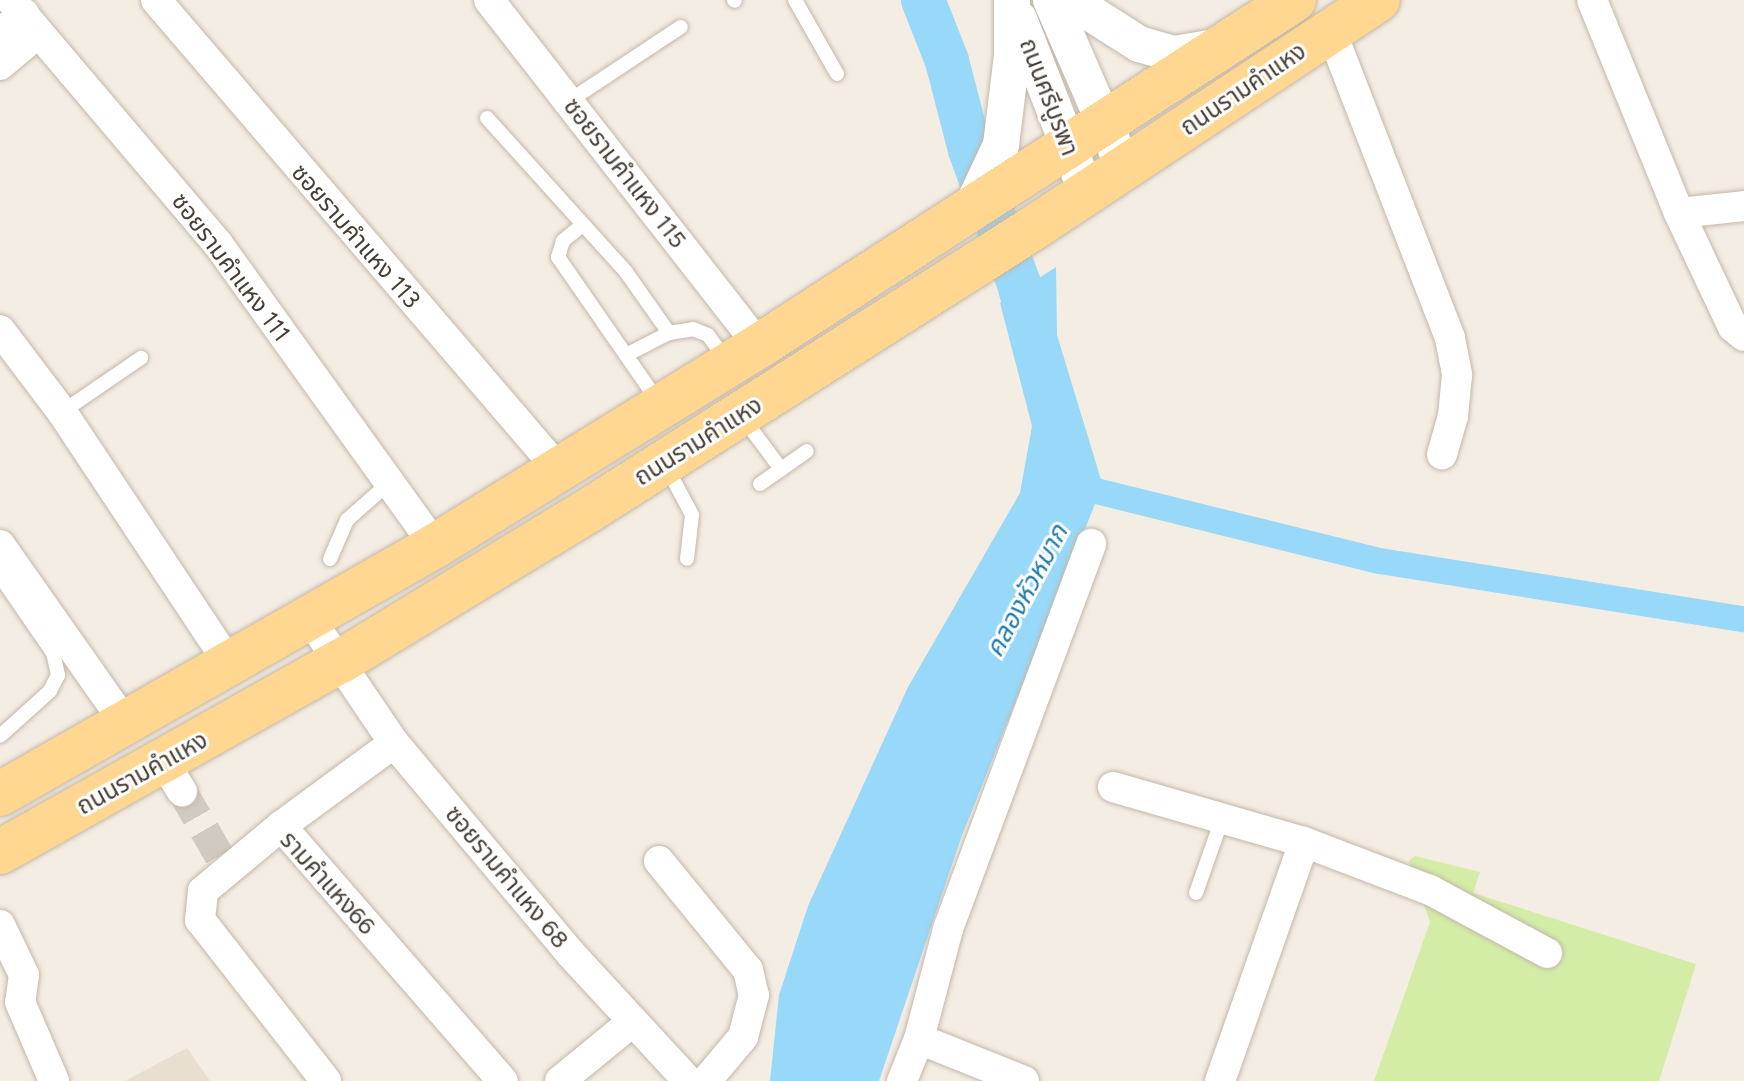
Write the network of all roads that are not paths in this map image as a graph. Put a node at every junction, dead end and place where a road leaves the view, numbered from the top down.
1 (156, 0) edge
2 (489, 0) edge
3 (795, 0) edge
4 (1012, 0) edge
5 (1051, 0) edge
6 (1070, 0) edge
7 (1294, 0) edge
8 (1378, 0) edge
9 (1592, 0) edge
10 (21, 19) edge
11 (681, 27) dead end
12 (1331, 31) junction
13 (0, 33) edge
14 (1224, 46) junction
15 (0, 65) edge
16 (837, 74) dead end
17 (569, 101) junction
18 (487, 118) dead end
19 (1103, 125) junction
20 (1068, 148) junction
21 (1124, 168) junction
22 (1087, 193) junction
23 (1744, 206) edge
24 (969, 212) junction
25 (1679, 213) junction
26 (580, 227) junction
27 (0, 330) edge
28 (669, 333) junction
29 (1744, 336) edge
30 (626, 355) junction
31 (744, 356) junction
32 (141, 358) dead end
33 (662, 406) junction
34 (62, 412) junction
35 (741, 414) junction
36 (807, 451) dead end
37 (1442, 454) dead end
38 (664, 463) junction
39 (781, 469) junction
40 (559, 470) junction
41 (390, 482) junction
42 (760, 484) dead end
43 (1091, 544) dead end
44 (0, 545) edge
45 (435, 546) junction
46 (330, 559) dead end
47 (687, 559) dead end
48 (0, 576) edge
49 (310, 619) junction
50 (341, 661) junction
51 (230, 665) junction
52 (126, 724) junction
53 (0, 736) edge
54 (394, 743) junction
55 (1113, 787) dead end
56 (0, 794) edge
57 (1222, 819) junction
58 (281, 826) junction
59 (1304, 842) junction
60 (0, 852) edge
61 (659, 861) dead end
62 (1196, 893) dead end
63 (0, 925) edge
64 (1547, 953) dead end
65 (10, 997) edge
66 (632, 1022) junction
67 (919, 1039) junction
68 (52, 1080) edge
69 (326, 1081) edge
70 (503, 1081) edge
71 (560, 1081) edge
72 (688, 1081) edge
73 (706, 1081) edge
74 (902, 1081) edge
75 (1024, 1081) edge
76 (1220, 1081) edge

1 - 40 street, ซอยรามคำแหง 113
2 - 17 street, ซอยรามคำแหง 115
3 - 16 lane
4 - 20 street, ถนนศรีบูรพา
4 - 24 street
5 - 19 street, ถนนศรีบูรพา
6 - 14 street
7 - 14 main road, ถนนรามคำแหง
8 - 12 main road, ถนนรามคำแหง
9 - 25 street
10 - 13 street
10 - 15 street
10 - 41 street, ซอยรามคำแหง 111
11 - 17 lane
12 - 21 main road, ถนนรามคำแหง
12 - 37 street
14 - 19 main road, ถนนรามคำแหง
17 - 31 street, ซอยรามคำแหง 115
18 - 26 lane
19 - 20 main road, ถนนรามคำแหง
19 - 21 street, ถนนศรีบูรพา
20 - 22 street, ถนนศรีบูรพา
20 - 24 main road, ถนนรามคำแหง
21 - 22 main road, ถนนรามคำแหง
22 - 35 main road, ถนนรามคำแหง
23 - 25 street
24 - 31 main road, ถนนรามคำแหง
25 - 29 street
26 - 28 lane
26 - 30 lane
27 - 34 street
28 - 30 lane
28 - 31 lane
30 - 33 lane
31 - 33 main road, ถนนรามคำแหง
32 - 34 lane
33 - 40 main road, ถนนรามคำแหง
34 - 51 street
35 - 38 main road, ถนนรามคำแหง
35 - 39 lane
36 - 39 lane
38 - 47 lane
38 - 50 main road, ถนนรามคำแหง
39 - 42 lane
40 - 45 main road, ถนนรามคำแหง
41 - 45 street, ซอยรามคำแหง 111
41 - 46 lane
43 - 67 street
44 - 52 street
45 - 49 main road, ถนนรามคำแหง
48 - 53 lane
49 - 50 street, ซอยรามคำแหง 68
49 - 51 main road, ถนนรามคำแหง
50 - 54 street, ซอยรามคำแหง 68
50 - 60 main road, ถนนรามคำแหง
51 - 52 main road, ถนนรามคำแหง
52 - 56 main road, ถนนรามคำแหง
54 - 58 street
54 - 66 street, ซอยรามคำแหง 68
55 - 57 street
57 - 59 street
57 - 62 lane
58 - 69 street, รามคำแหง66
58 - 70 street, รามคำแหง66
59 - 64 street
59 - 76 street
61 - 73 street
63 - 65 street
65 - 68 street
66 - 71 street
66 - 72 street, ซอยรามคำแหง 68
67 - 74 street
67 - 75 street

